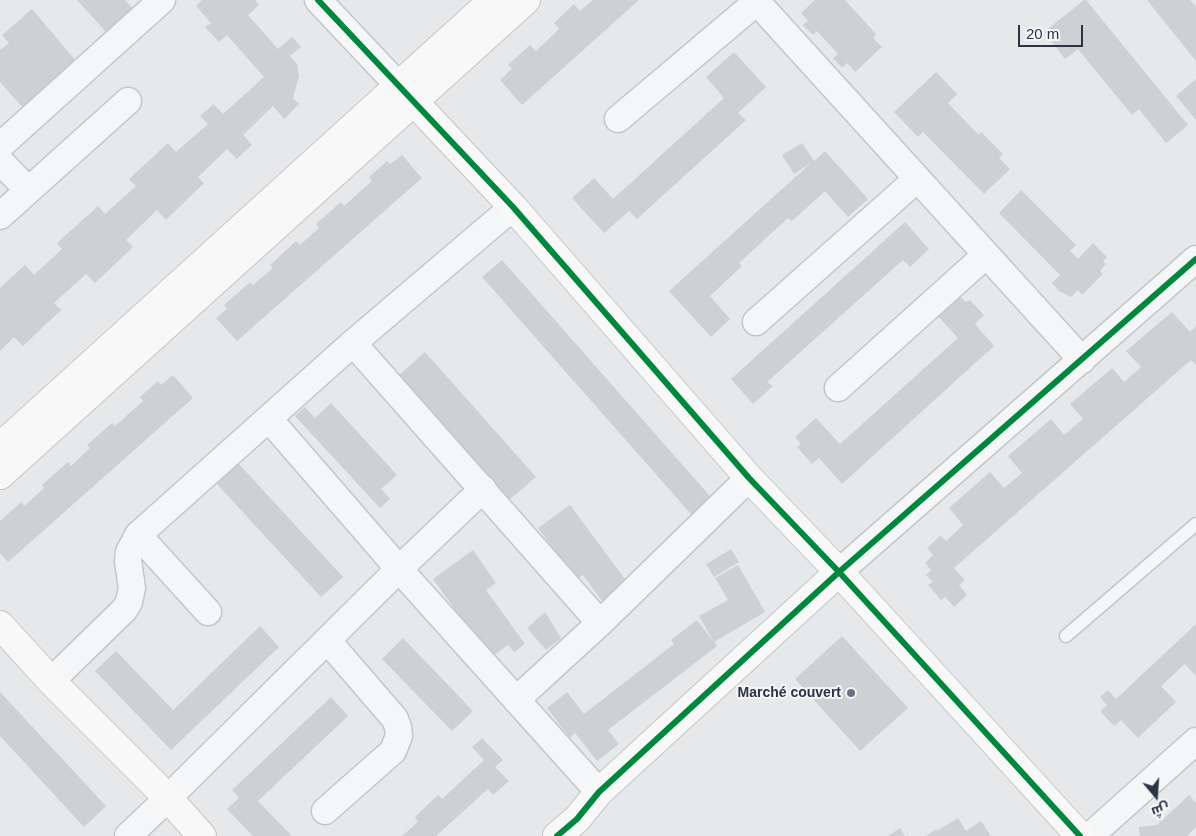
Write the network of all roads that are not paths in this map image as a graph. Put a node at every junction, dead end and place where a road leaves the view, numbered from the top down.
1 (162, 0) edge
2 (318, 0) edge
3 (493, 0) edge
4 (526, 0) edge
5 (758, 1) edge
6 (406, 93) junction
7 (128, 101) dead end
8 (618, 119) dead end
9 (0, 146) edge
10 (0, 160) edge
11 (917, 179) junction
12 (28, 190) junction
13 (513, 207) junction
14 (0, 216) edge
15 (986, 255) junction
16 (1196, 259) edge
17 (756, 322) dead end
18 (353, 343) junction
19 (1082, 360) junction
20 (838, 388) dead end
21 (269, 419) junction
22 (0, 447) edge
23 (0, 475) edge
24 (749, 478) junction
25 (483, 489) junction
26 (1196, 524) edge
27 (138, 536) junction
28 (399, 569) junction
29 (839, 572) junction
30 (208, 612) dead end
31 (600, 623) junction
32 (0, 625) edge
33 (1066, 636) dead end
34 (327, 640) junction
35 (51, 681) junction
36 (516, 700) junction
37 (1196, 741) edge
38 (599, 792) junction
39 (168, 798) junction
40 (326, 811) dead end
41 (572, 830) edge
42 (128, 836) edge
43 (202, 836) edge
44 (1080, 836) edge
45 (1090, 836) edge

1 - 9 street
2 - 6 street
3 - 6 street
4 - 6 street
5 - 8 street
5 - 11 street
6 - 13 street
6 - 22 street
6 - 23 street
7 - 12 street
10 - 12 street
11 - 15 street
11 - 17 street
12 - 14 street
13 - 18 street
13 - 24 street
15 - 19 street
15 - 20 street
16 - 19 street
18 - 21 street
18 - 25 street
19 - 29 street
21 - 27 street
21 - 28 street
24 - 29 street
24 - 31 street
25 - 28 street
25 - 31 street
26 - 33 lane
27 - 30 street
27 - 35 street
28 - 34 street
28 - 36 street
29 - 38 street
29 - 44 street
31 - 36 street
32 - 35 street
34 - 39 street
34 - 40 street
35 - 39 street
36 - 38 street
37 - 45 street
38 - 41 street
39 - 42 street
39 - 43 street

